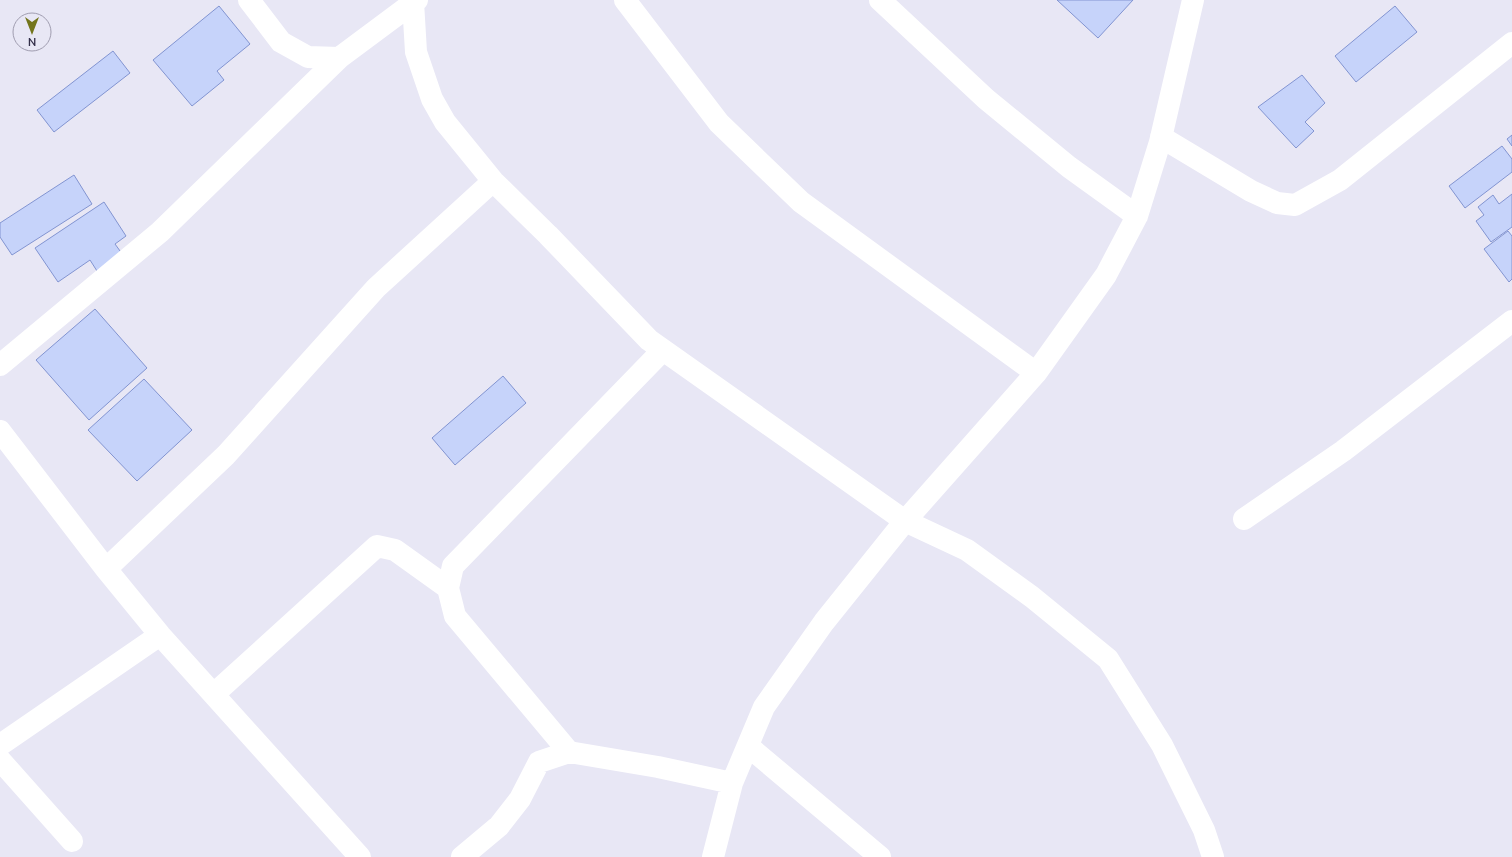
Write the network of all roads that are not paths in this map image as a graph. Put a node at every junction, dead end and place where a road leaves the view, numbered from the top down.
1 (250, 0) edge
2 (625, 0) edge
3 (880, 0) edge
4 (1193, 0) edge
5 (414, 1) edge
6 (1512, 43) edge
7 (339, 58) junction
8 (1161, 137) junction
9 (493, 181) junction
10 (1137, 216) junction
11 (1512, 321) edge
12 (663, 350) junction
13 (0, 365) edge
14 (1036, 374) junction
15 (0, 431) edge
16 (1244, 519) dead end
17 (905, 521) junction
18 (106, 569) junction
19 (448, 588) junction
20 (160, 635) junction
21 (214, 694) junction
22 (0, 745) edge
23 (748, 746) junction
24 (569, 752) junction
25 (0, 760) edge
26 (732, 783) junction
27 (72, 841) dead end
28 (360, 857) edge
29 (462, 857) edge
30 (713, 857) edge
31 (880, 857) edge
32 (1213, 857) edge

1 - 7 street
2 - 14 street
3 - 10 street
4 - 8 street
5 - 7 street
5 - 9 street
6 - 8 street
7 - 13 street
8 - 10 street
9 - 12 street
9 - 18 street
10 - 14 street
11 - 16 street
12 - 17 street
12 - 19 street
14 - 17 street
15 - 18 street
17 - 23 street
17 - 32 street
18 - 20 street
19 - 21 street
19 - 24 street
20 - 21 street
20 - 22 street
21 - 28 street
23 - 26 street
23 - 31 street
24 - 26 street
24 - 29 street
25 - 27 street
26 - 30 street

